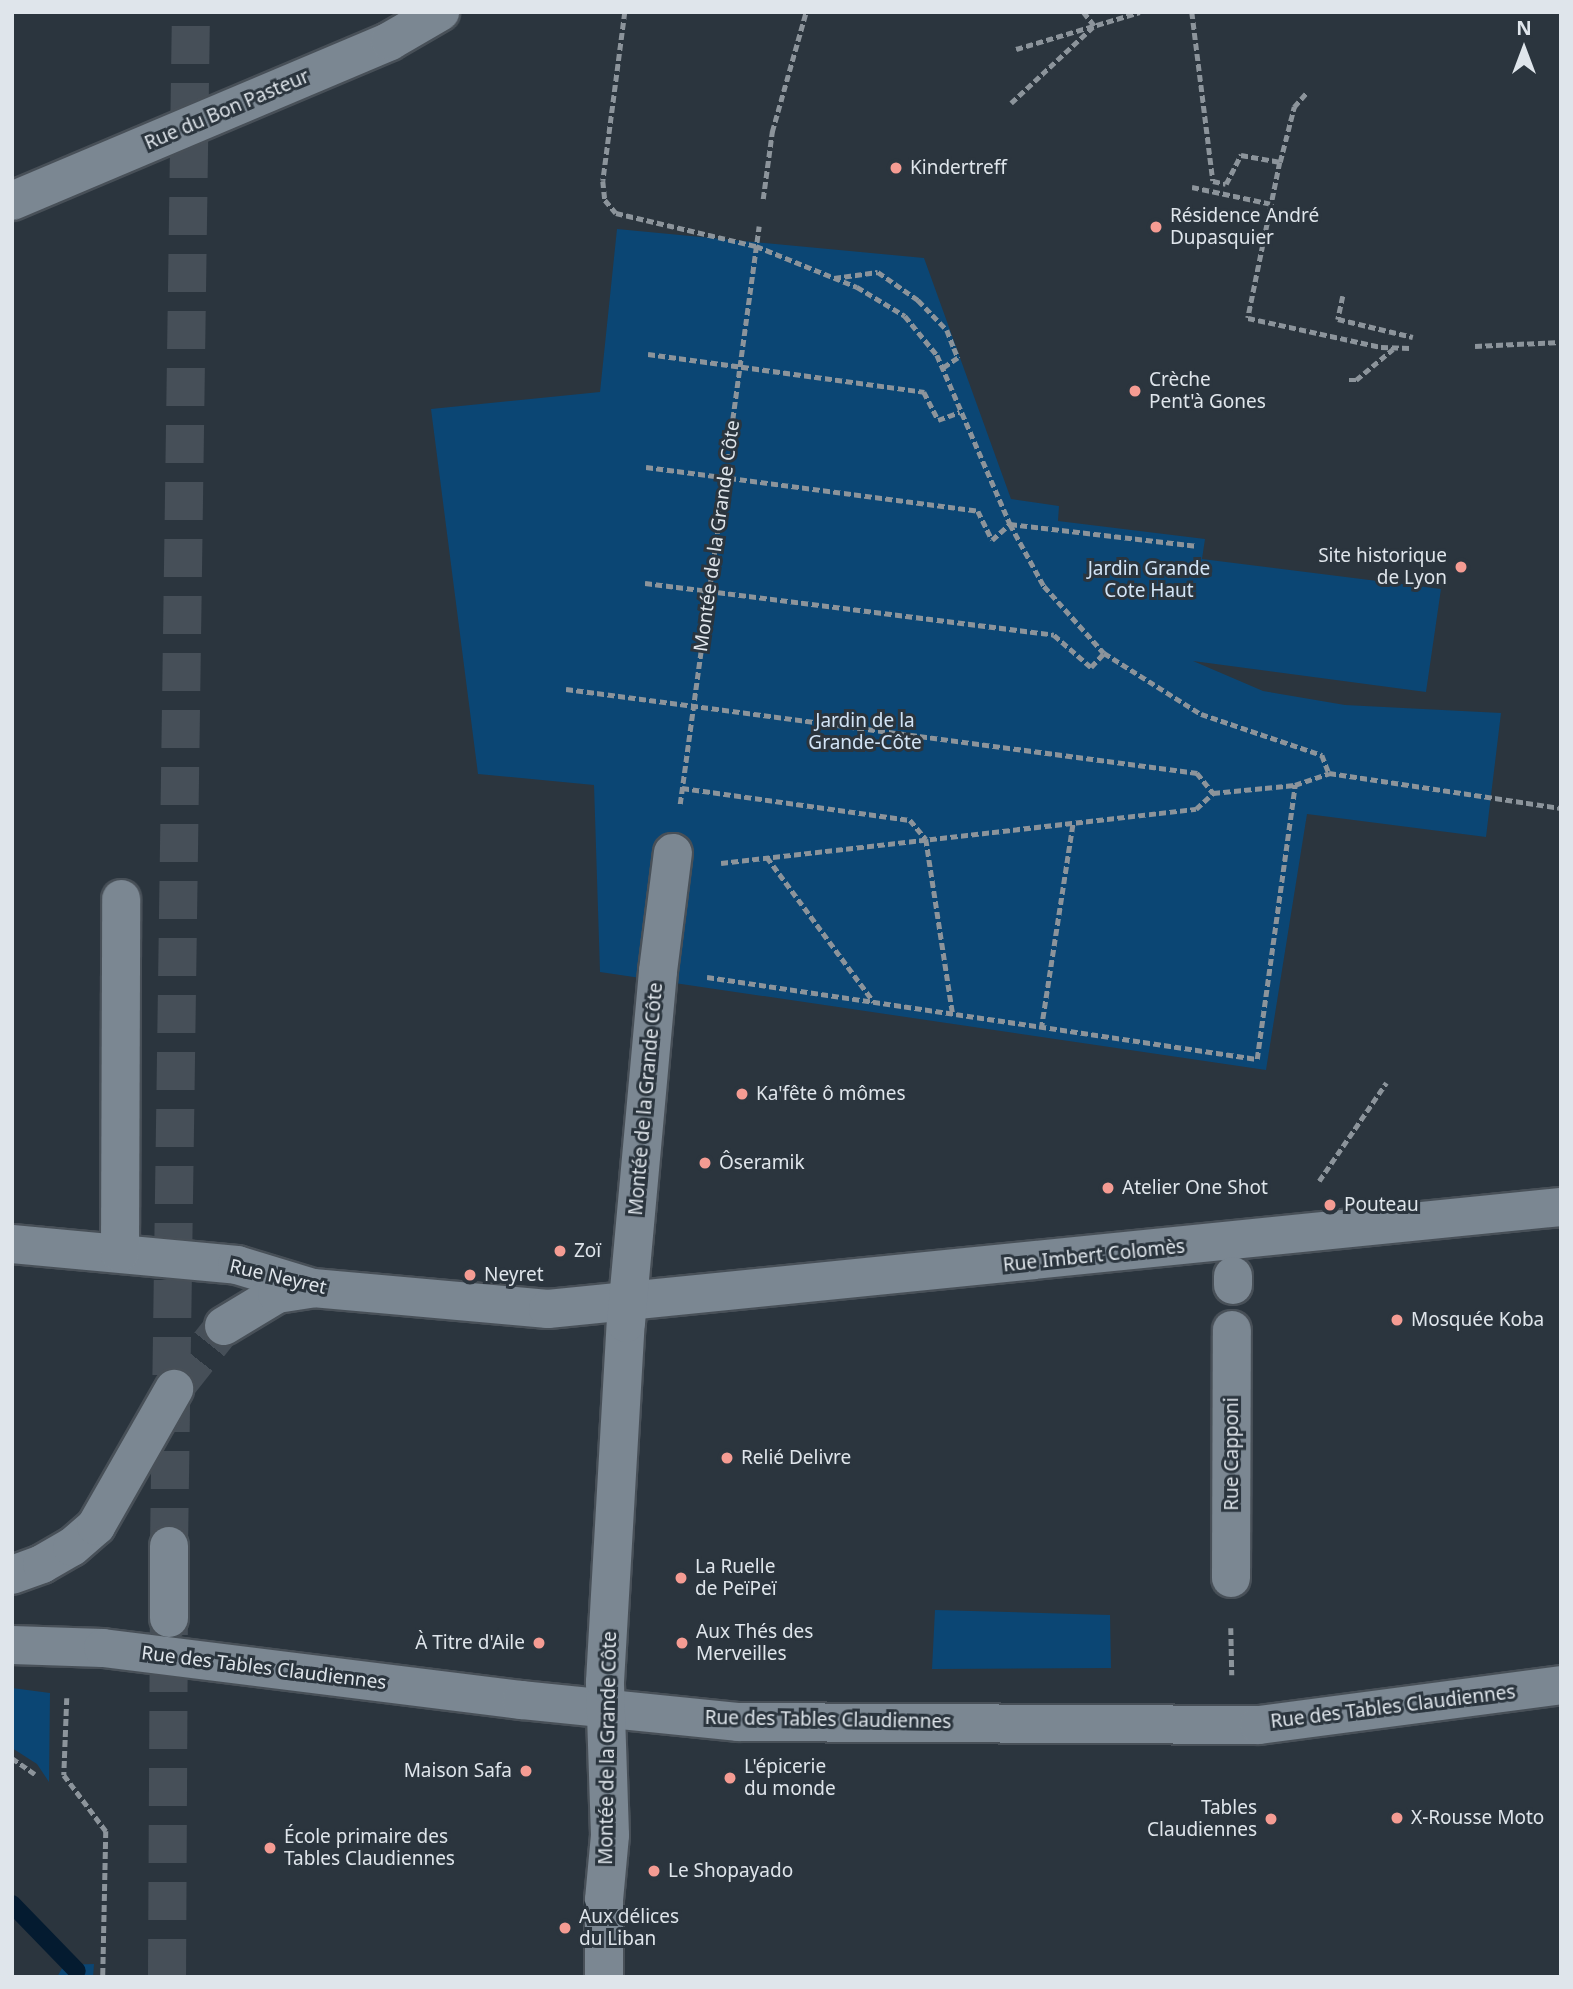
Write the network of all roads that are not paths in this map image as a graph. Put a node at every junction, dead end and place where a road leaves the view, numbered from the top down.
1 (440, 12) edge
2 (12, 201) edge
3 (672, 861) road end
4 (121, 899) dead end
5 (1561, 1208) edge
6 (12, 1244) edge
7 (120, 1253) junction
8 (313, 1288) junction
9 (628, 1303) junction
10 (224, 1326) tunnel mouth
11 (1232, 1330) dead end
12 (174, 1389) tunnel mouth
13 (169, 1546) tunnel mouth
14 (12, 1575) edge
15 (1231, 1578) dead end
16 (169, 1618) tunnel mouth
17 (12, 1644) edge
18 (1561, 1685) edge
19 (606, 1708) junction
20 (604, 1977) edge

1 - 2 street, Rue du Bon Pasteur
3 - 9 street, Montée de la Grande Côte
4 - 7 street
5 - 9 street, Rue Imbert Colomès
6 - 7 street, Rue Neyret
7 - 8 street, Rue Neyret
8 - 9 street, Rue Neyret
8 - 10 street
9 - 19 street, Montée de la Grande Côte
11 - 15 street, Rue Capponi
12 - 14 street
13 - 16 street
17 - 19 street, Rue des Tables Claudiennes
18 - 19 street, Rue des Tables Claudiennes
19 - 20 street, Montée de la Grande Côte

